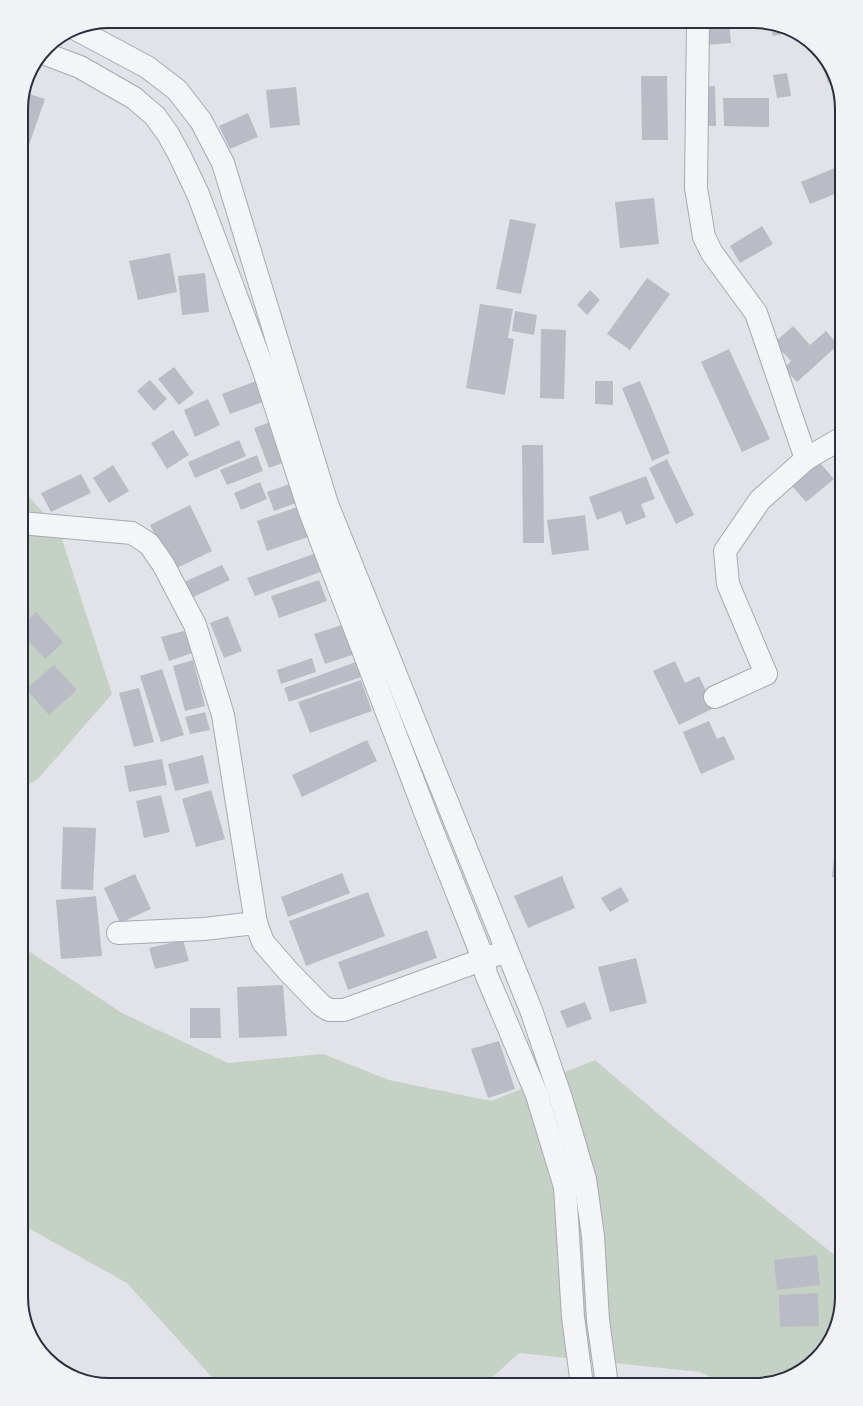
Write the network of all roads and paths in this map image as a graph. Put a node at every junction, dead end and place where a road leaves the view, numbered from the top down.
1 (698, 28) edge
2 (82, 32) edge
3 (49, 55) edge
4 (835, 442) edge
5 (806, 460) junction
6 (28, 524) edge
7 (715, 697) dead end
8 (256, 923) junction
9 (118, 933) dead end
10 (507, 951) junction
11 (483, 958) junction
12 (581, 1378) edge
13 (606, 1378) edge

1 - 5 street
2 - 10 street
3 - 11 street
4 - 5 street
5 - 7 street
6 - 8 street
8 - 9 street
8 - 11 street
10 - 11 street
10 - 13 street
11 - 12 street

